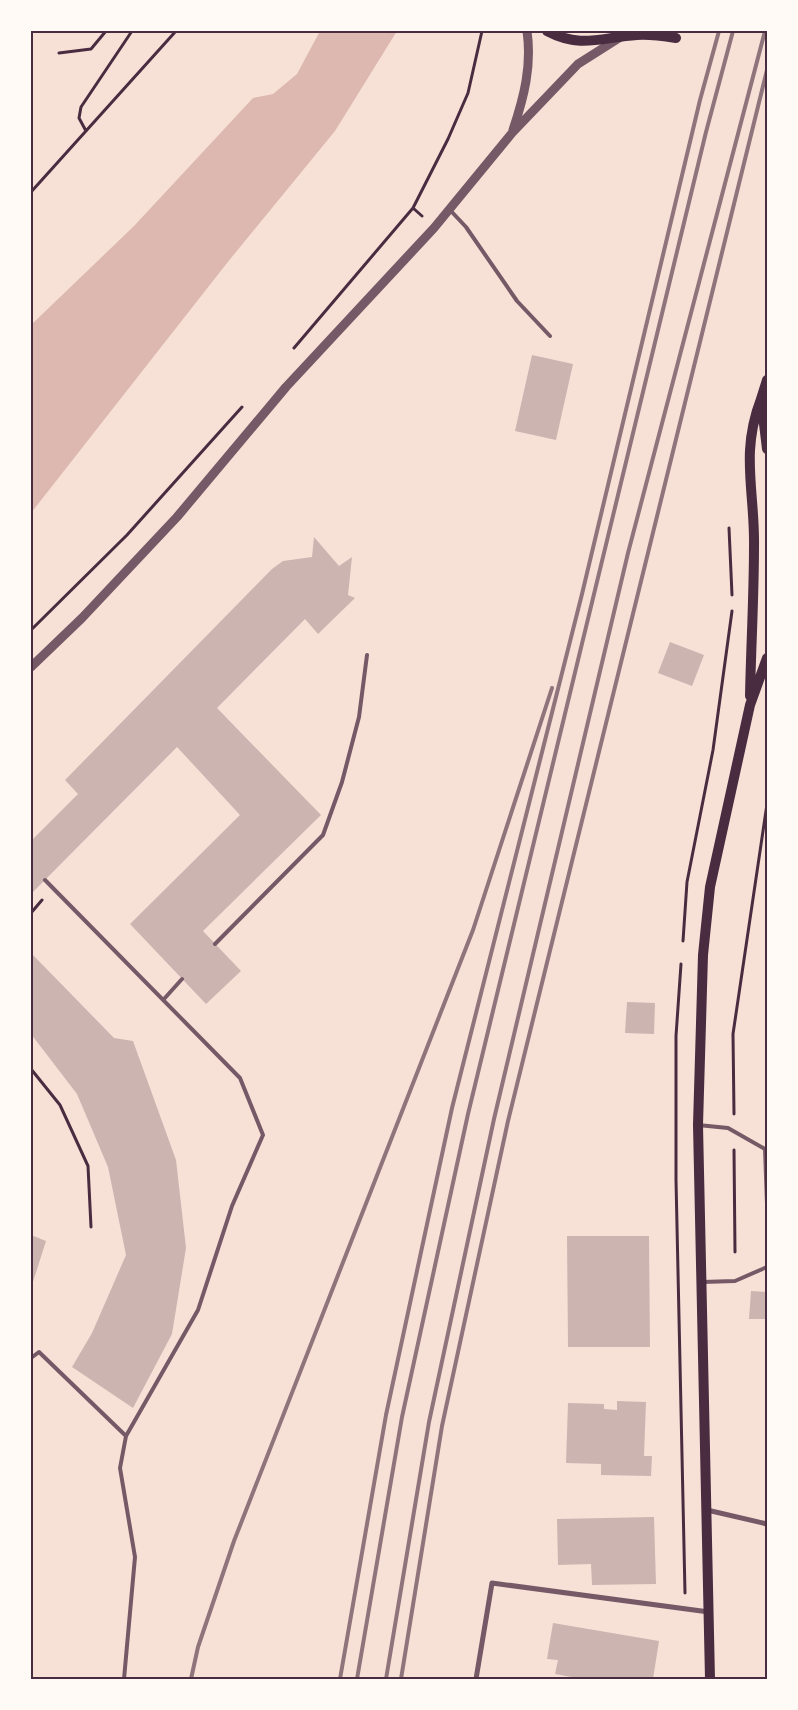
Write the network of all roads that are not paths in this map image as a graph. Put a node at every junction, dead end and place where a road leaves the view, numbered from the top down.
1 (527, 31) edge
2 (547, 31) edge
3 (621, 37) junction
4 (676, 38) dead end
5 (512, 133) junction
6 (450, 210) junction
7 (550, 336) dead end
8 (767, 380) edge
9 (761, 399) junction
10 (767, 449) edge
11 (367, 655) dead end
12 (767, 658) edge
13 (31, 667) edge
14 (750, 705) junction
15 (45, 880) dead end
16 (215, 944) dead end
17 (182, 979) dead end
18 (164, 999) junction
19 (698, 1126) junction
20 (767, 1204) edge
21 (767, 1267) edge
22 (700, 1282) junction
23 (31, 1358) edge
24 (126, 1436) junction
25 (706, 1510) junction
26 (767, 1524) edge
27 (710, 1612) junction
28 (124, 1679) edge
29 (476, 1679) edge
30 (710, 1679) edge

1 - 5 street
2 - 3 main road
3 - 4 main road
3 - 5 street
5 - 6 street
6 - 7 lane
6 - 13 street
8 - 9 main road
9 - 10 main road
9 - 14 main road
11 - 16 lane
12 - 14 main road
14 - 19 main road
15 - 18 lane
17 - 18 lane
18 - 24 lane
19 - 20 lane
19 - 22 main road
21 - 22 lane
22 - 25 main road
23 - 24 lane
24 - 28 lane
25 - 26 street
25 - 27 main road
27 - 29 street
27 - 30 main road

